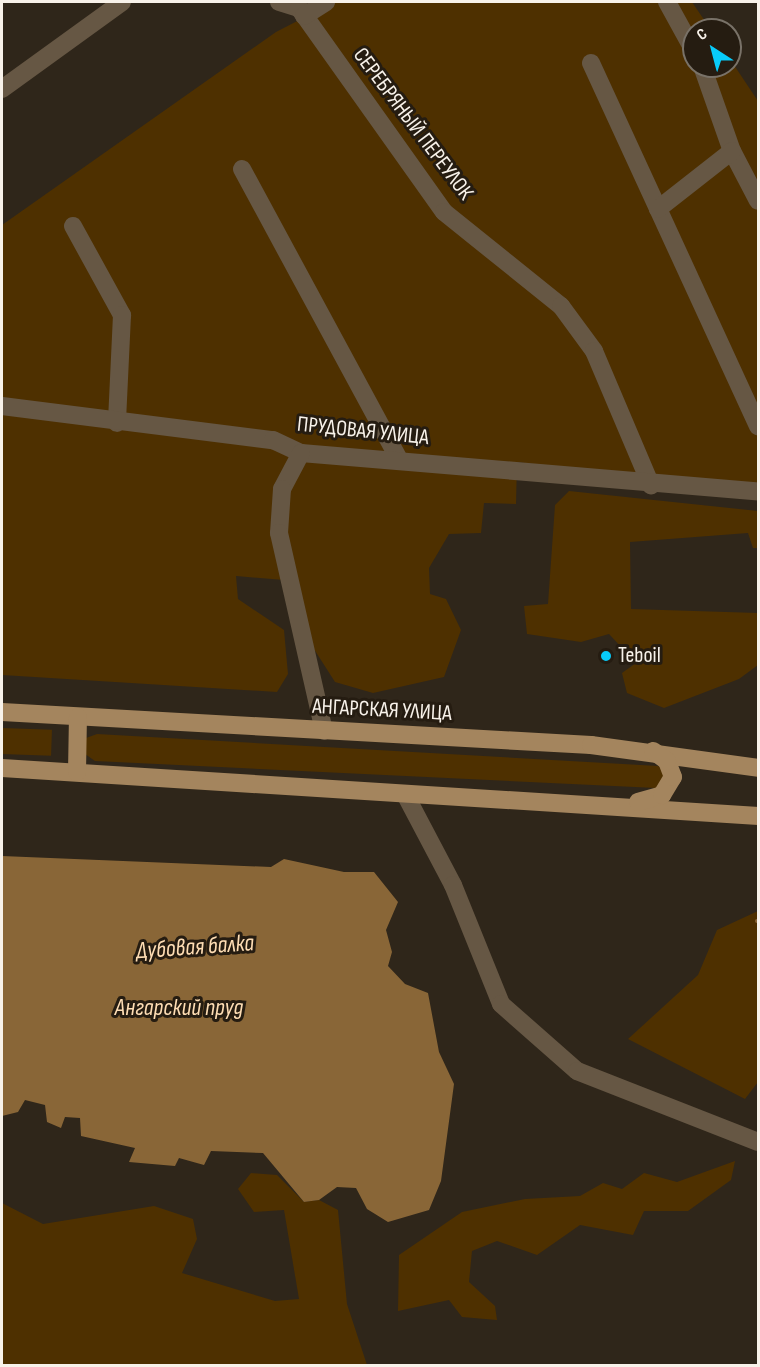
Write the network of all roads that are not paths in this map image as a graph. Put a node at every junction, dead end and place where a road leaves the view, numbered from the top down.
1 (122, 2) edge
2 (279, 2) edge
3 (666, 2) edge
4 (316, 6) edge
5 (682, 30) edge
6 (591, 63) dead end
7 (706, 78) edge
8 (2, 89) edge
9 (732, 151) junction
10 (242, 169) dead end
11 (759, 201) edge
12 (658, 209) junction
13 (73, 226) dead end
14 (2, 406) edge
15 (117, 423) junction
16 (759, 426) edge
17 (301, 453) junction
18 (398, 458) junction
19 (651, 485) junction
20 (759, 491) edge
21 (2, 712) edge
22 (78, 717) junction
23 (324, 730) junction
24 (653, 751) junction
25 (2, 768) edge
26 (759, 768) edge
27 (77, 772) junction
28 (405, 794) junction
29 (619, 804) junction
30 (759, 816) edge
31 (759, 1142) edge

1 - 8 street
2 - 4 street
3 - 5 street
4 - 19 street, СЕРЕБРЯНЫЙ ПЕРЕУЛОК
6 - 12 street
7 - 9 street
9 - 11 street
9 - 12 street
10 - 18 street
12 - 16 street
13 - 15 street
14 - 15 street, ПРУДОВАЯ УЛИЦА
15 - 17 street, ПРУДОВАЯ УЛИЦА
17 - 18 street, ПРУДОВАЯ УЛИЦА
17 - 23 street
18 - 19 street, ПРУДОВАЯ УЛИЦА
19 - 20 street, ПРУДОВАЯ УЛИЦА
21 - 22 main road, АНГАРСКАЯ УЛИЦА
22 - 23 main road, АНГАРСКАЯ УЛИЦА
22 - 27 main road
23 - 24 main road, АНГАРСКАЯ УЛИЦА
24 - 26 main road, АНГАРСКАЯ УЛИЦА
24 - 29 main road
25 - 27 main road
27 - 28 main road
28 - 29 main road
28 - 31 street
29 - 30 main road

